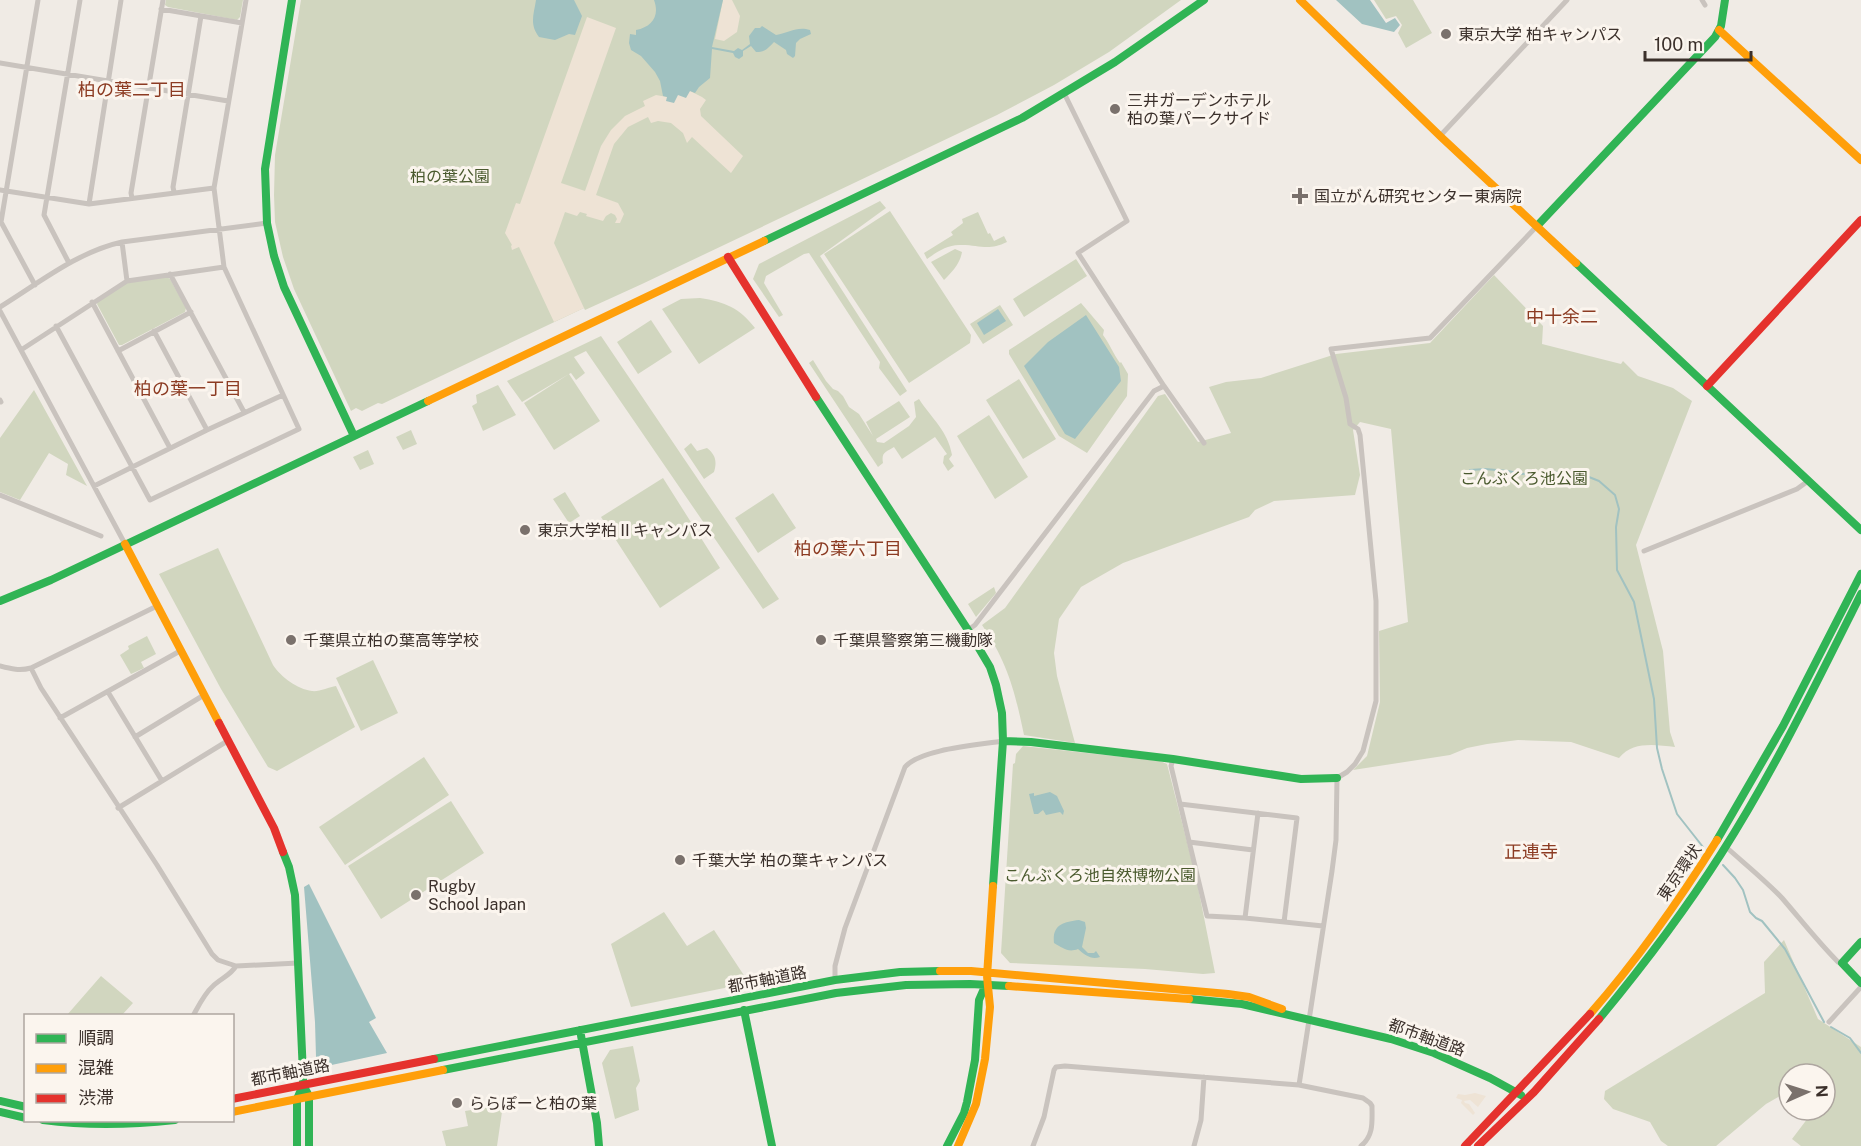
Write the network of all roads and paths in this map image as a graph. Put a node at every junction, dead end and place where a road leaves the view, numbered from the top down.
1 (38, 0) edge
2 (80, 0) edge
3 (121, 0) edge
4 (163, 0) edge
5 (246, 0) edge
6 (292, 0) edge
7 (1204, 0) edge
8 (1300, 0) edge
9 (1567, 0) edge
10 (1725, 0) edge
11 (161, 9) junction
12 (201, 16) junction
13 (242, 23) junction
14 (1719, 30) junction
15 (0, 63) edge
16 (27, 67) junction
17 (67, 74) junction
18 (108, 81) junction
19 (148, 87) junction
20 (188, 94) junction
21 (1065, 95) junction
22 (228, 101) junction
23 (1440, 136) junction
24 (1861, 160) edge
25 (214, 188) junction
26 (3, 191) edge
27 (174, 192) junction
28 (47, 198) junction
29 (132, 198) junction
30 (89, 204) junction
31 (1861, 220) edge
32 (267, 223) junction
33 (1537, 226) junction
34 (219, 230) junction
35 (122, 242) junction
36 (728, 257) junction
37 (69, 263) junction
38 (224, 267) junction
39 (170, 274) junction
40 (127, 280) junction
41 (35, 285) junction
42 (92, 302) junction
43 (191, 312) junction
44 (1, 313) edge
45 (56, 326) junction
46 (154, 331) junction
47 (21, 351) junction
48 (118, 351) junction
49 (1164, 386) junction
50 (1707, 386) junction
51 (283, 395) junction
52 (244, 412) junction
53 (207, 429) junction
54 (354, 436) junction
55 (1204, 443) dead end
56 (170, 448) junction
57 (132, 466) junction
58 (1808, 481) junction
59 (94, 486) junction
60 (0, 495) edge
61 (1861, 530) edge
62 (101, 536) dead end
63 (125, 543) junction
64 (1644, 551) dead end
65 (1861, 574) edge
66 (1861, 594) edge
67 (0, 601) edge
68 (157, 606) junction
69 (968, 630) junction
70 (180, 651) junction
71 (0, 666) edge
72 (31, 668) junction
73 (108, 692) junction
74 (204, 695) junction
75 (60, 718) junction
76 (135, 737) junction
77 (229, 740) junction
78 (1003, 741) junction
79 (1173, 759) junction
80 (1336, 778) junction
81 (162, 781) junction
82 (1180, 804) junction
83 (118, 808) junction
84 (1258, 813) junction
85 (1718, 841) junction
86 (1189, 842) junction
87 (1725, 847) junction
88 (1254, 850) junction
89 (1245, 918) junction
90 (1284, 922) junction
91 (1323, 926) junction
92 (1861, 942) edge
93 (298, 963) junction
94 (1842, 963) junction
95 (236, 966) junction
96 (987, 972) junction
97 (835, 980) junction
98 (986, 984) junction
99 (1861, 985) edge
100 (744, 1010) junction
101 (194, 1014) edge
102 (1309, 1021) junction
103 (1830, 1022) dead end
104 (580, 1030) junction
105 (582, 1043) junction
106 (1204, 1077) junction
107 (303, 1084) junction
108 (1299, 1085) junction
109 (1517, 1092) junction
110 (309, 1096) junction
111 (234, 1099) edge
112 (297, 1099) junction
113 (1528, 1099) junction
114 (0, 1101) edge
115 (24, 1107) edge
116 (0, 1112) edge
117 (234, 1112) edge
118 (24, 1118) edge
119 (58, 1122) edge
120 (153, 1122) edge
121 (1476, 1134) junction
122 (297, 1146) edge
123 (309, 1146) edge
124 (599, 1146) edge
125 (771, 1146) edge
126 (947, 1146) edge
127 (958, 1146) edge
128 (1033, 1146) edge
129 (1194, 1146) edge
130 (1361, 1146) edge
131 (1465, 1146) edge
132 (1479, 1146) edge

1 - 16 street
2 - 17 street
3 - 18 street
4 - 11 street
5 - 13 street
6 - 32 main road
7 - 21 main road
8 - 23 main road
9 - 23 street
10 - 14 main road
11 - 12 street
11 - 19 street
12 - 13 street
12 - 20 street
13 - 22 street
14 - 24 main road
14 - 33 main road
15 - 16 street
16 - 17 street
16 - 26 street
17 - 18 street
17 - 28 street
18 - 19 street
18 - 30 street
19 - 20 street
19 - 29 street
20 - 22 street
20 - 27 street
21 - 36 main road
21 - 49 street
22 - 25 street
23 - 33 main road
25 - 27 street
25 - 34 street
26 - 28 street
26 - 41 street
27 - 29 street
28 - 30 street
28 - 37 street
29 - 30 street
31 - 50 main road
32 - 34 street
32 - 54 main road
33 - 50 main road
33 - 80 street
34 - 35 street
34 - 38 street
35 - 37 street
35 - 40 street
36 - 54 main road
36 - 69 main road
37 - 41 street
38 - 39 street
38 - 51 street
39 - 40 street
39 - 43 street
40 - 42 street
41 - 44 street
42 - 45 street
42 - 48 street
43 - 46 street
43 - 52 street
44 - 47 street
45 - 47 street
45 - 57 street
46 - 48 street
46 - 53 street
47 - 59 street
48 - 56 street
49 - 55 street
49 - 69 street
50 - 58 main road
51 - 52 street
51 - 57 street
52 - 53 street
53 - 56 street
54 - 63 main road
56 - 57 street
57 - 59 street
58 - 61 main road
58 - 64 street
59 - 63 street
60 - 62 street
63 - 67 main road
63 - 68 main road
65 - 85 main road, 東京環状
66 - 87 main road, 東京環状
68 - 70 main road
68 - 72 street
69 - 78 main road
70 - 73 street
70 - 74 main road
71 - 72 street
72 - 75 street
73 - 75 street
73 - 76 street
74 - 76 street
74 - 77 main road
75 - 83 street
76 - 81 street
77 - 81 street
77 - 93 main road
78 - 79 main road
78 - 96 main road
78 - 97 street
79 - 80 main road
79 - 82 street
80 - 91 street
81 - 83 street
82 - 84 street
82 - 86 street
83 - 95 street
84 - 88 street
84 - 90 street
85 - 87 street
85 - 109 main road, 東京環状
86 - 88 street
86 - 89 street
87 - 94 street
87 - 113 main road, 東京環状
88 - 89 street
89 - 90 street
90 - 91 street
91 - 102 street
92 - 94 main road
93 - 95 street
93 - 107 main road
94 - 99 main road
95 - 101 street
96 - 97 main road, 都市軸道路
96 - 98 main road
96 - 102 main road, 都市軸道路
97 - 104 main road, 都市軸道路
98 - 100 main road, 都市軸道路
98 - 102 main road, 都市軸道路
98 - 126 main road
98 - 127 main road
99 - 103 street
100 - 105 main road, 都市軸道路
100 - 125 main road
102 - 108 street
102 - 109 main road, 都市軸道路
104 - 105 main road
104 - 107 main road, 都市軸道路
105 - 110 main road, 都市軸道路
105 - 124 main road
106 - 108 street
106 - 128 street
106 - 129 street
107 - 110 main road
107 - 111 main road, 都市軸道路
107 - 112 main road
108 - 130 street
109 - 113 main road, 都市軸道路
109 - 121 main road, 東京環状
110 - 112 main road, 都市軸道路
110 - 123 main road
112 - 117 main road, 都市軸道路
112 - 122 main road
113 - 132 main road, 東京環状
114 - 115 main road
116 - 118 main road
119 - 120 main road
121 - 131 main road, 東京環状
121 - 132 street

